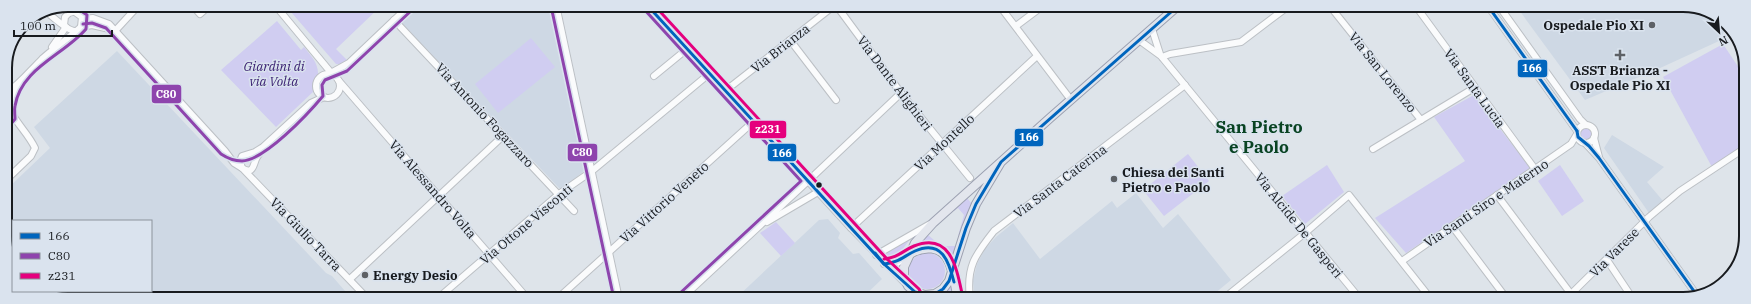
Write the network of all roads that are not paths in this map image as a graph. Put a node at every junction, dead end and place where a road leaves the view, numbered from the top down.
1 (75, 12) joint
2 (88, 12) edge
3 (133, 12) edge
4 (281, 12) edge
5 (403, 12) edge
6 (558, 12) edge
7 (653, 12) edge
8 (826, 12) edge
9 (840, 12) edge
10 (1005, 12) edge
11 (1035, 12) edge
12 (1171, 12) edge
13 (1281, 12) edge
14 (1335, 12) edge
15 (1419, 12) edge
16 (1492, 12) edge
17 (1503, 12) edge
18 (54, 14) edge
19 (67, 14) junction
20 (50, 15) edge
21 (82, 18) junction
22 (394, 20) junction
23 (65, 26) junction
24 (1016, 26) junction
25 (81, 27) junction
26 (1152, 29) junction
27 (115, 30) junction
28 (75, 31) junction
29 (790, 40) junction
30 (1139, 40) junction
31 (687, 49) junction
32 (48, 54) junction
33 (1037, 56) junction
34 (1161, 56) junction
35 (320, 61) junction
36 (709, 74) junction
37 (321, 76) junction
38 (654, 76) dead end
39 (334, 77) junction
40 (18, 85) junction
41 (1185, 85) junction
42 (1474, 88) junction
43 (12, 89) edge
44 (725, 91) junction
45 (319, 92) junction
46 (901, 92) junction
47 (338, 94) junction
48 (324, 97) junction
49 (354, 97) junction
50 (12, 99) edge
51 (836, 100) dead end
52 (1071, 100) junction
53 (305, 109) junction
54 (12, 111) edge
55 (1421, 120) junction
56 (753, 122) junction
57 (12, 124) edge
58 (1586, 125) junction
59 (20, 126) junction
60 (1577, 132) junction
61 (504, 135) junction
62 (1594, 138) junction
63 (268, 143) junction
64 (1584, 143) junction
65 (942, 144) junction
66 (1570, 144) junction
67 (1373, 149) dead end
68 (225, 150) junction
69 (1739, 152) edge
70 (250, 154) junction
71 (242, 156) junction
72 (1599, 158) junction
73 (255, 160) junction
74 (1001, 162) junction
75 (243, 169) junction
76 (1535, 169) junction
77 (592, 171) junction
78 (12, 174) edge
79 (970, 178) dead end
80 (808, 182) junction
81 (818, 192) junction
82 (559, 194) junction
83 (1497, 195) junction
84 (439, 196) junction
85 (574, 211) dead end
86 (935, 221) junction
87 (1644, 221) junction
88 (1452, 226) junction
89 (851, 228) junction
90 (754, 230) junction
91 (1305, 233) junction
92 (609, 251) junction
93 (489, 254) junction
94 (910, 254) junction
95 (876, 255) junction
96 (1607, 260) junction
97 (1402, 261) junction
98 (884, 264) junction
99 (952, 272) junction
100 (350, 279) junction
101 (908, 286) junction
102 (1694, 291) edge
103 (362, 292) edge
104 (445, 292) edge
105 (522, 292) edge
106 (565, 292) edge
107 (618, 292) edge
108 (688, 292) edge
109 (913, 292) edge
110 (938, 292) edge
111 (956, 292) edge
112 (969, 292) edge
113 (1232, 292) edge
114 (1354, 292) edge
115 (1426, 292) edge
116 (1501, 292) edge
117 (1565, 292) edge
118 (1573, 292) edge
119 (1628, 292) edge

1 - 19 street
1 - 21 street
2 - 21 street
3 - 27 street
4 - 35 street, Via Alessandro Volta
5 - 22 street
6 - 77 street
7 - 31 street
8 - 29 street, Via Brianza
9 - 46 street, Via Dante Alighieri
10 - 24 street
11 - 24 street
12 - 26 main road
13 - 34 street
14 - 55 street, Via San Lorenzo
15 - 42 street, Via Santa Lucia
16 - 60 street
17 - 58 street
18 - 19 street
19 - 23 street
20 - 23 street
21 - 25 street
21 - 27 street, Via Giulio Tarra
22 - 39 street
22 - 61 street, Via Antonio Fogazzaro
23 - 28 street
23 - 32 street
24 - 33 street
25 - 27 street
25 - 28 street
26 - 30 main road
26 - 34 street
27 - 68 street, Via Giulio Tarra
28 - 32 street
29 - 44 street, Via Brianza
29 - 51 street
30 - 34 street
30 - 52 main road
31 - 36 street
31 - 38 street
32 - 40 street
33 - 52 street
33 - 65 street, Via Montello
34 - 41 street, Via Alcide De Gasperi
35 - 37 street
35 - 39 street, Via Alessandro Volta
36 - 44 street
36 - 77 street, Via Ottone Visconti
37 - 39 street
37 - 45 street
39 - 47 street
39 - 49 street, Via Alessandro Volta
40 - 43 street
40 - 50 street
41 - 91 street, Via Alcide De Gasperi
41 - 112 street, Via Santa Caterina
42 - 55 street, Via San Lorenzo
42 - 76 street, Via Santa Lucia
44 - 56 street
45 - 48 street
45 - 53 street
46 - 65 street, Via Dante Alighieri
46 - 80 street
47 - 48 street
47 - 49 street
48 - 53 street
49 - 84 street, Via Alessandro Volta
52 - 74 main road
53 - 63 street
54 - 59 street
55 - 67 street, Via San Lorenzo
56 - 80 street
56 - 92 street, Via Vittorio Veneto
57 - 59 street
58 - 60 street
58 - 62 street
59 - 78 street
60 - 64 street
60 - 66 street, Via Santi Siro e Materno
61 - 82 street, Via Antonio Fogazzaro
61 - 84 street
62 - 64 street
62 - 72 street
63 - 70 street
63 - 73 street
64 - 66 street, Via Santi Siro e Materno
64 - 72 street
65 - 79 street, Via Dante Alighieri
65 - 89 street, Via Montello
66 - 76 street, Via Santi Siro e Materno
68 - 71 street
68 - 75 street, Via Giulio Tarra
69 - 87 street, Via Varese
70 - 71 street
70 - 73 street
71 - 75 street
72 - 87 street
73 - 75 street
74 - 86 main road
74 - 99 main road
75 - 100 street, Via Giulio Tarra
76 - 83 street, Via Santi Siro e Materno
77 - 82 street, Via Ottone Visconti
77 - 92 street
80 - 81 street
80 - 90 street
81 - 89 street
81 - 90 street
82 - 85 street, Via Antonio Fogazzaro
82 - 93 street, Via Ottone Visconti
83 - 88 street, Via Santi Siro e Materno
83 - 117 street
84 - 93 street, Via Alessandro Volta
84 - 100 street
86 - 94 main road
86 - 95 street
87 - 96 street, Via Varese
87 - 102 street
88 - 97 street, Via Santi Siro e Materno
88 - 116 street
89 - 95 street
90 - 108 street
91 - 97 street
91 - 113 street
91 - 114 street, Via Alcide De Gasperi
92 - 106 street, Via Vittorio Veneto
92 - 107 street
93 - 104 street, Via Ottone Visconti
93 - 105 street, Via Alessandro Volta
94 - 98 street
94 - 99 main road
94 - 101 main road
95 - 98 street
96 - 118 street, Via Varese
96 - 119 street
97 - 115 street
98 - 101 street
99 - 110 main road
99 - 111 main road
100 - 103 street, Via Giulio Tarra
101 - 109 main road

